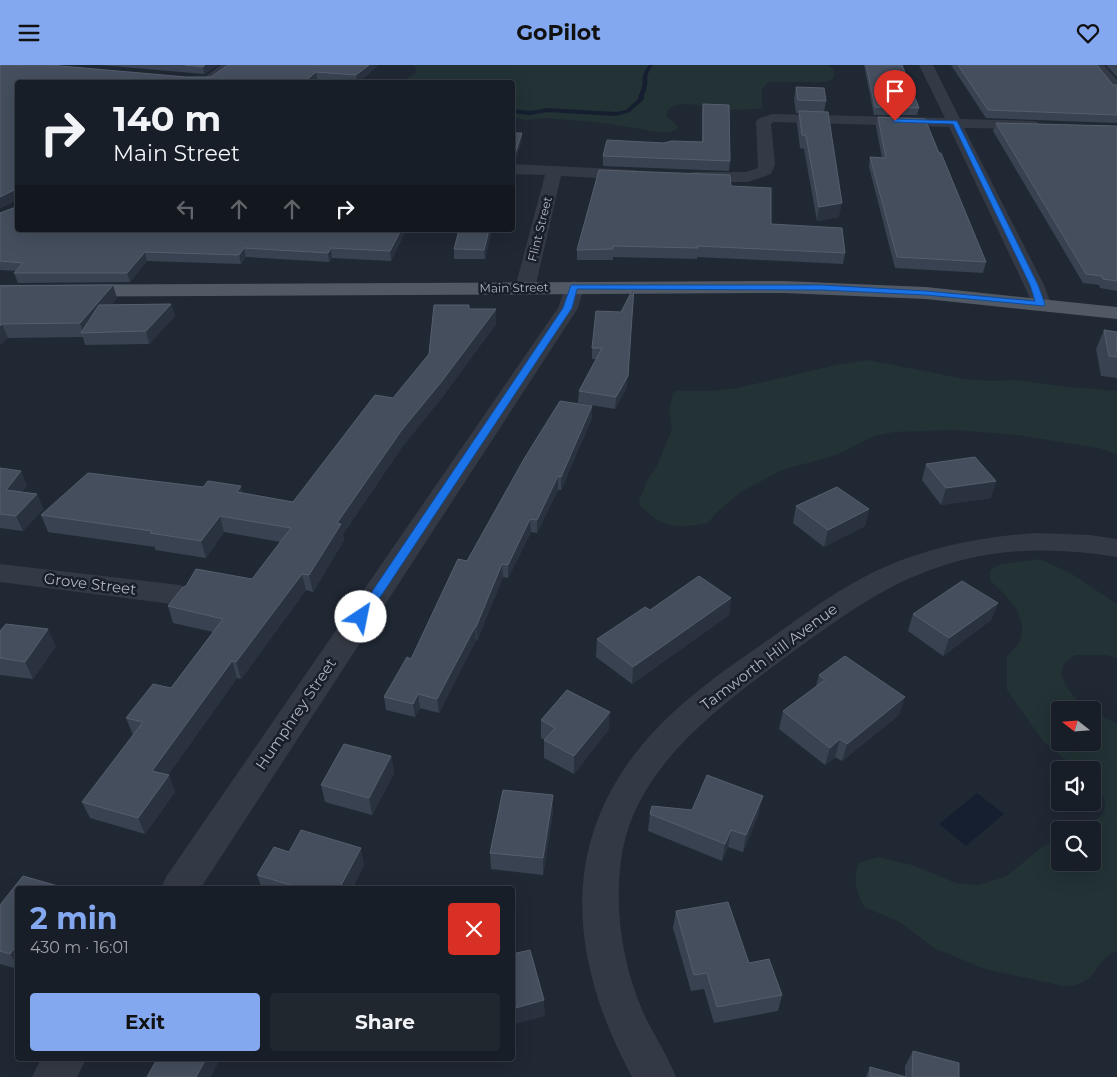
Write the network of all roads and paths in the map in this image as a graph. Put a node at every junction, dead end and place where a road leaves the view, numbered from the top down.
1 (230, 65) edge
2 (926, 65) edge
3 (1097, 65) edge
4 (187, 79) edge
5 (196, 80) edge
6 (206, 80) edge
7 (1117, 88) edge
8 (955, 123) junction
9 (1050, 126) edge
10 (515, 169) edge
11 (554, 171) junction
12 (651, 175) edge
13 (680, 177) edge
14 (574, 287) junction
15 (525, 288) junction
16 (0, 291) edge
17 (1041, 304) junction
18 (1117, 313) edge
19 (1117, 548) edge
20 (0, 573) edge
21 (180, 595) edge
22 (181, 886) edge
23 (64, 1061) edge
24 (53, 1077) edge
25 (655, 1077) edge

1 - 6 street
2 - 8 street
3 - 7 street
4 - 5 street
8 - 9 street
8 - 13 street
8 - 17 street
10 - 11 street
11 - 12 street
11 - 15 street, Flint Street
14 - 15 main road, Main Street
14 - 17 main road, Main Street
14 - 22 street, Humphrey Street
15 - 16 main road, Main Street
17 - 18 main road, Main Street
19 - 25 street, Tamworth Hill Avenue
20 - 21 street, Grove Street
23 - 24 street

